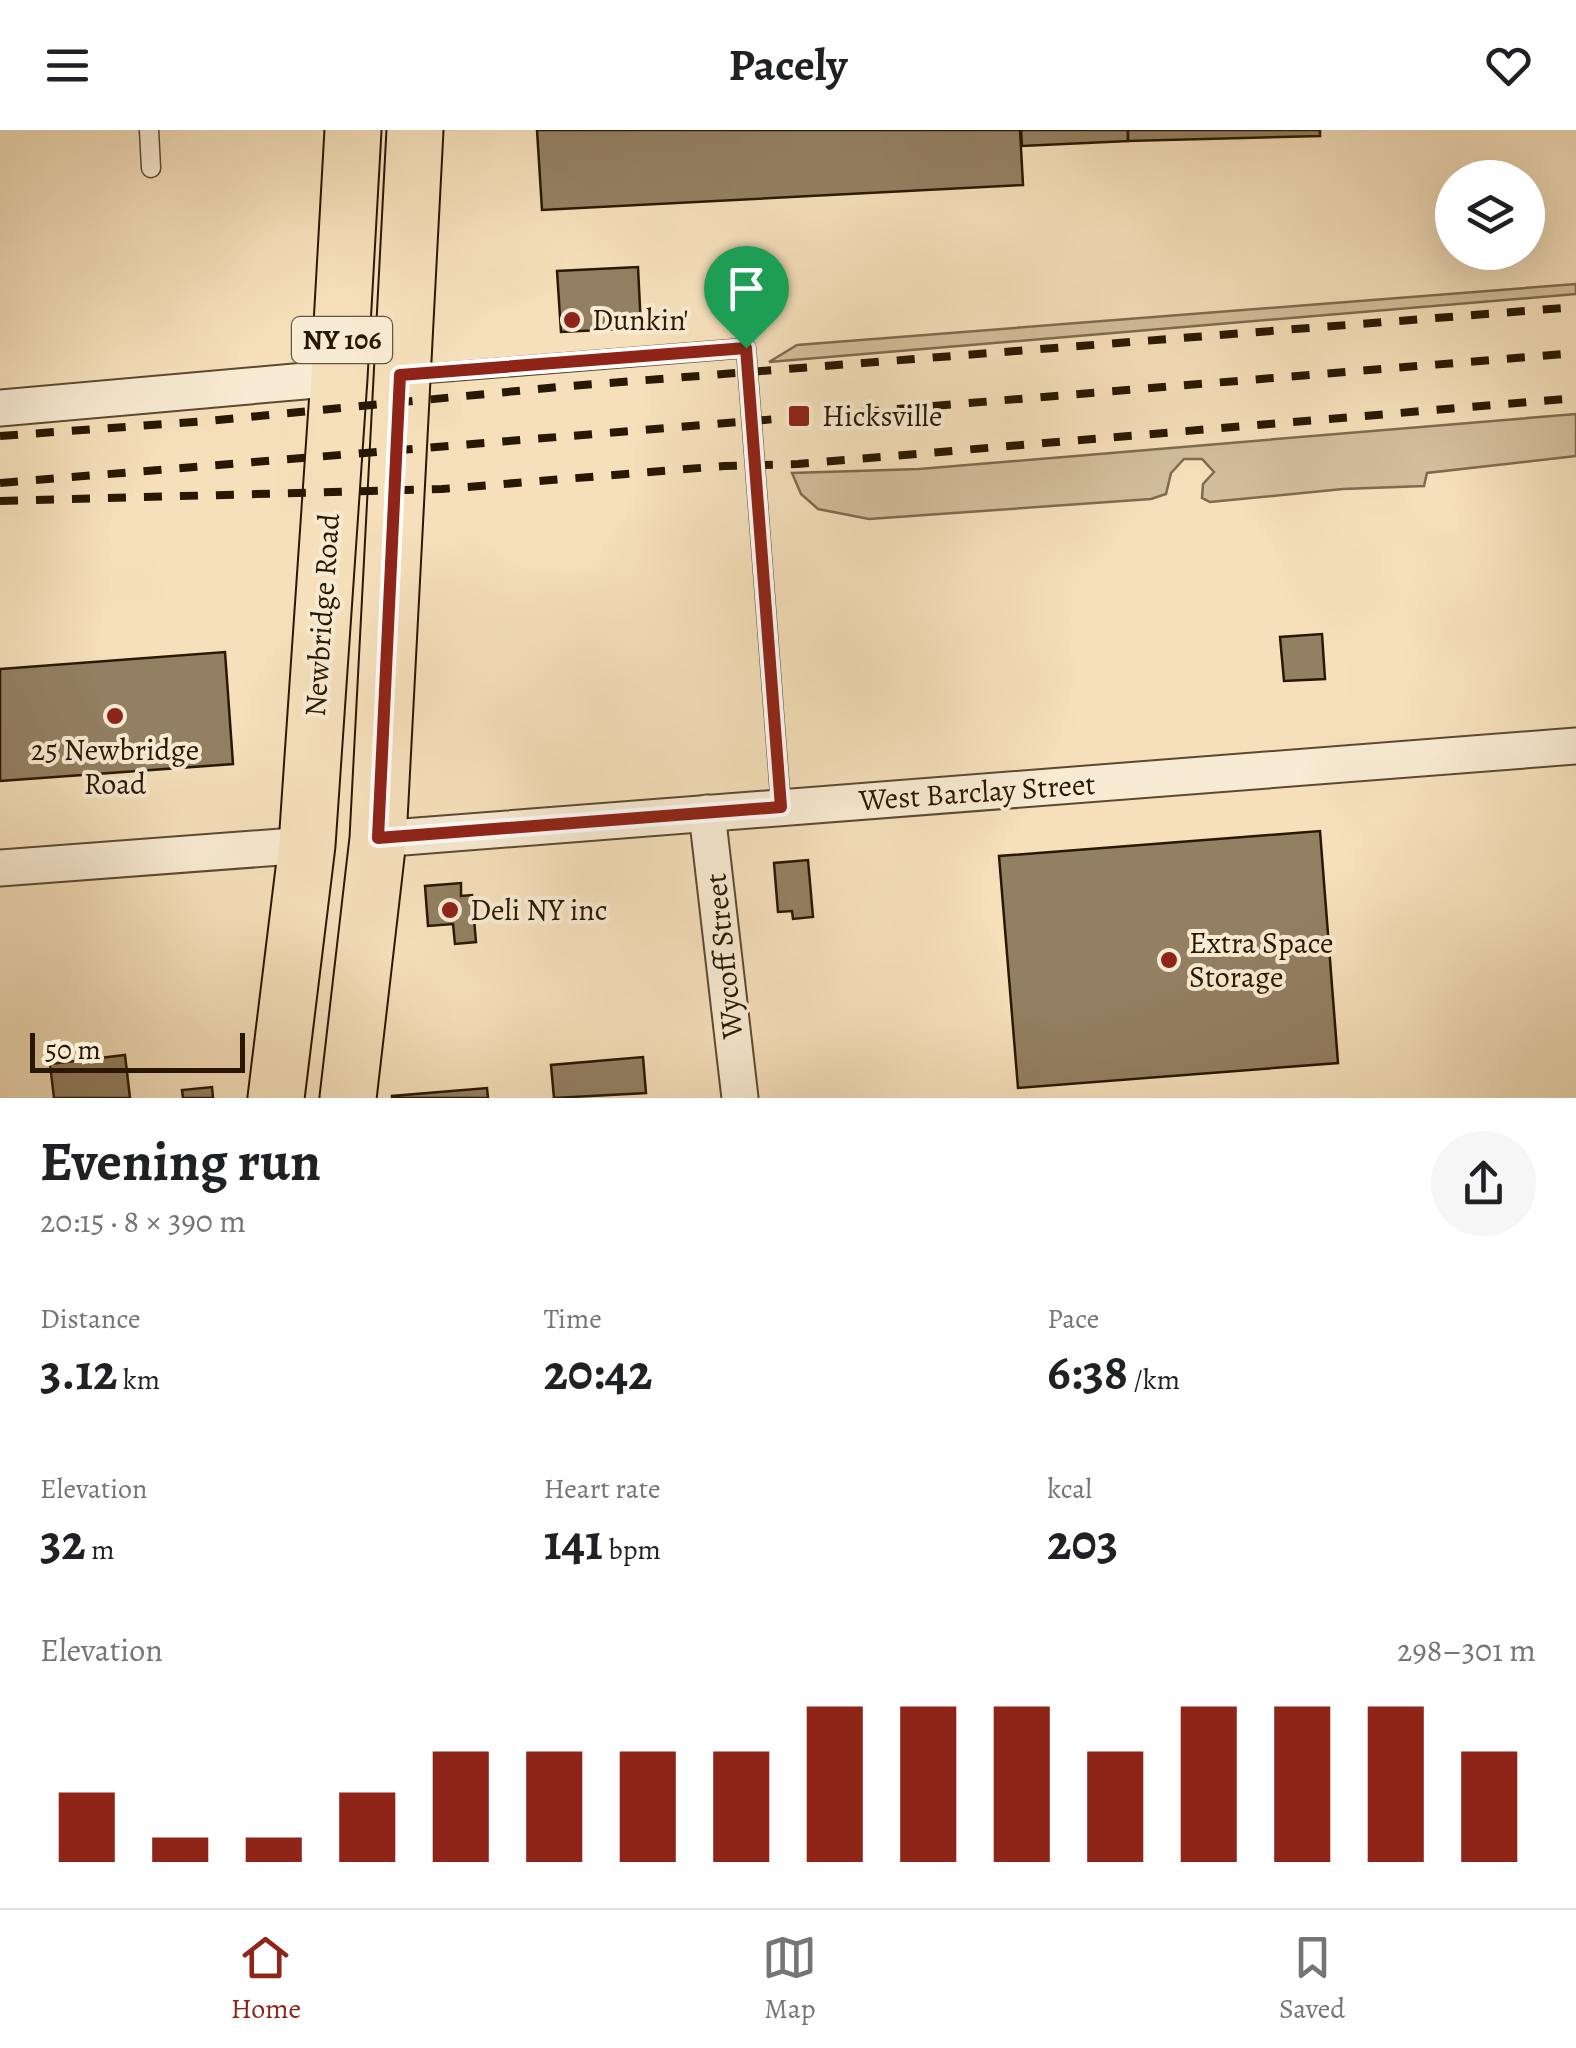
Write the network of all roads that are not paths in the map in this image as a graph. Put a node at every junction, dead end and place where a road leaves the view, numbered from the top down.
1 (149, 130) edge
2 (352, 130) edge
3 (414, 130) edge
4 (151, 168) dead end
5 (348, 216) junction
6 (400, 375) junction
7 (339, 378) junction
8 (0, 408) edge
9 (326, 550) junction
10 (1576, 746) edge
11 (781, 807) junction
12 (707, 813) junction
13 (379, 815) junction
14 (307, 845) junction
15 (0, 868) edge
16 (276, 1098) edge
17 (348, 1098) edge
18 (740, 1098) edge

1 - 4 lane
2 - 5 main road, Newbridge Road / NY 106
3 - 6 main road, NY 106
5 - 6 main road
5 - 7 main road, Newbridge Road / NY 106
6 - 11 lane
6 - 13 main road, NY 106
7 - 8 street
7 - 9 main road, Newbridge Road / NY 106
9 - 13 main road
9 - 14 main road, Newbridge Road / NY 106
10 - 11 street, West Barclay Street
11 - 12 street, West Barclay Street
12 - 13 street, West Barclay Street
12 - 18 street, Wycoff Street
13 - 17 main road, NY 106
14 - 15 street
14 - 16 main road, Newbridge Road / NY 106

